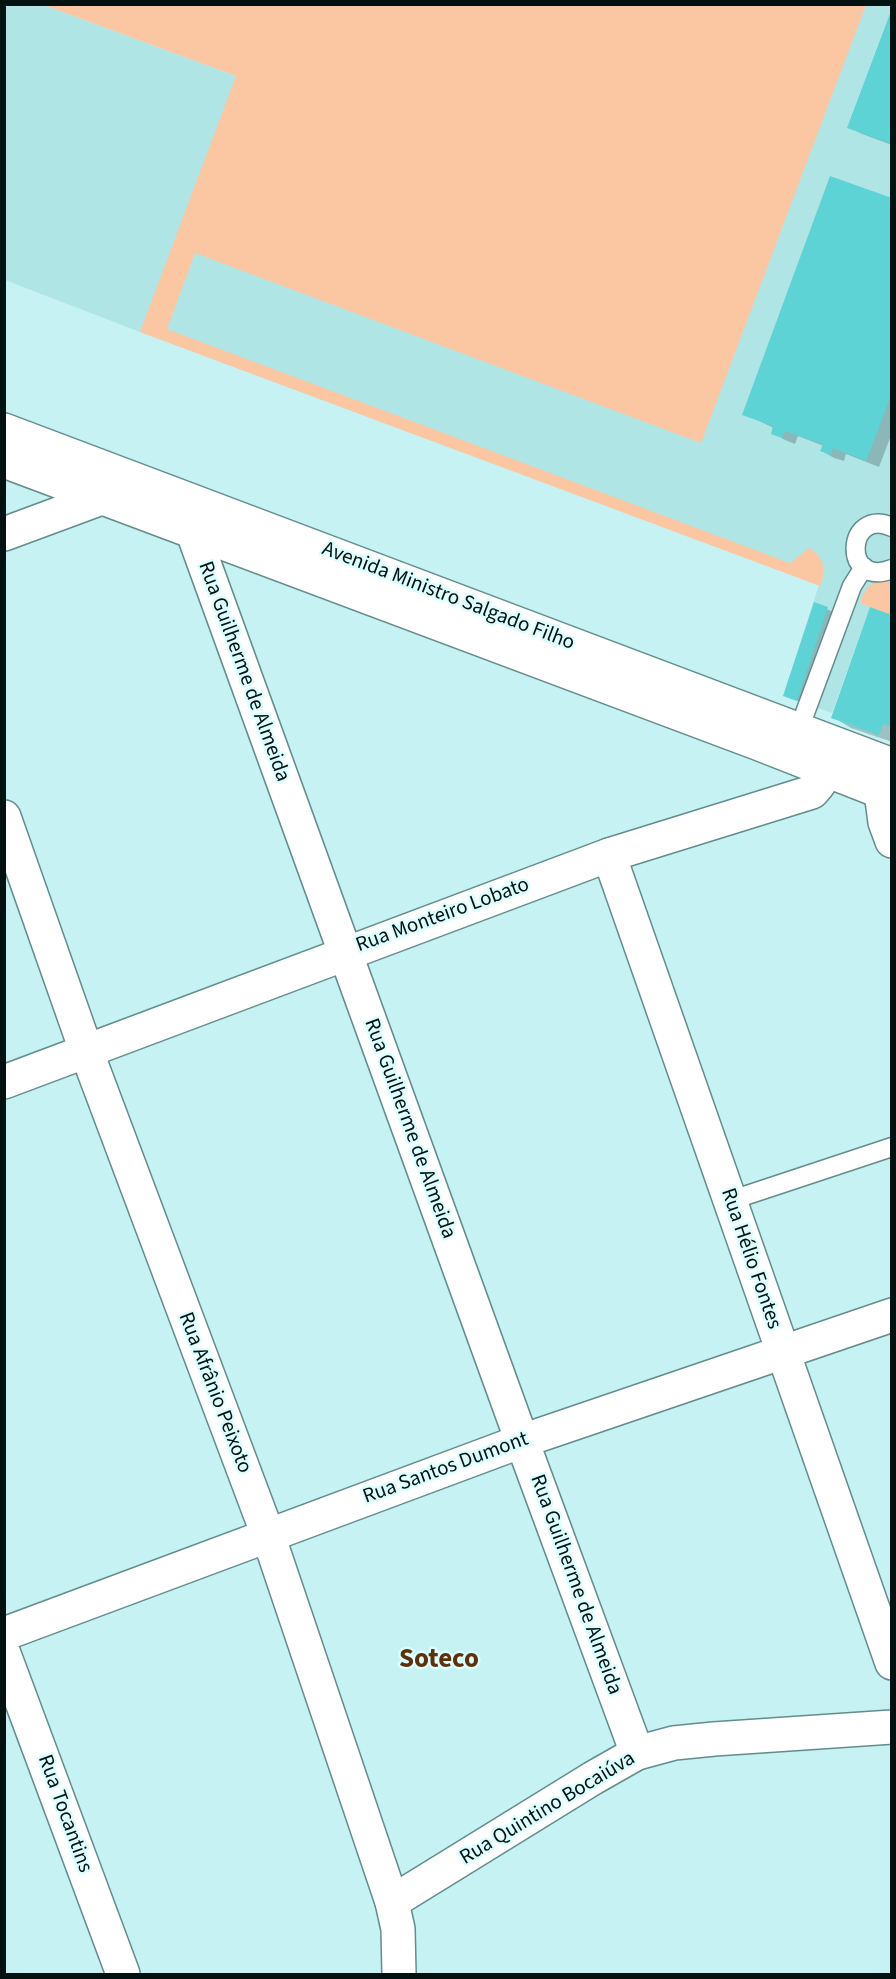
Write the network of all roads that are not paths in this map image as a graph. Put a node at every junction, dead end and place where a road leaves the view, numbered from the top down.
1 (4, 430) edge
2 (4, 461) edge
3 (109, 484) junction
4 (197, 517) junction
5 (891, 527) edge
6 (4, 534) edge
7 (864, 567) junction
8 (891, 569) edge
9 (799, 729) junction
10 (826, 770) junction
11 (888, 779) edge
12 (4, 817) edge
13 (891, 842) edge
14 (609, 855) junction
15 (345, 953) junction
16 (87, 1053) junction
17 (4, 1082) edge
18 (891, 1147) edge
19 (729, 1201) junction
20 (891, 1314) edge
21 (782, 1352) junction
22 (522, 1441) junction
23 (268, 1535) junction
24 (4, 1634) edge
25 (4, 1654) edge
26 (891, 1663) edge
27 (891, 1727) edge
28 (637, 1753) junction
29 (392, 1902) junction
30 (123, 1974) edge
31 (399, 1974) edge

1 - 3 street, Avenida Ministro Salgado Filho
2 - 3 street, Avenida Ministro Salgado Filho
3 - 4 street, Avenida Ministro Salgado Filho
3 - 6 street
4 - 9 street, Avenida Ministro Salgado Filho
4 - 10 street, Avenida Ministro Salgado Filho
4 - 15 street, Rua Guilherme de Almeida
5 - 7 lane
7 - 8 lane
7 - 9 lane
9 - 10 street
9 - 11 street, Avenida Ministro Salgado Filho
10 - 11 street, Avenida Ministro Salgado Filho
10 - 14 street, Rua Monteiro Lobato
11 - 13 street
12 - 16 street, Rua Afrânio Peixoto
14 - 15 street, Rua Monteiro Lobato
14 - 19 street, Rua Hélio Fontes
15 - 16 street, Rua Monteiro Lobato
15 - 22 street, Rua Guilherme de Almeida
16 - 17 street, Rua Monteiro Lobato
16 - 23 street, Rua Afrânio Peixoto
18 - 19 lane
19 - 21 street, Rua Hélio Fontes
20 - 21 street, Rua Santos Dumont
21 - 22 street, Rua Santos Dumont
21 - 26 street, Rua Hélio Fontes
22 - 23 street, Rua Santos Dumont
22 - 28 street, Rua Guilherme de Almeida
23 - 24 street, Rua Santos Dumont
23 - 29 street, Rua Afrânio Peixoto
25 - 30 street, Rua Tocantins
27 - 28 street, Rua Quintino Bocaiúva
28 - 29 street, Rua Quintino Bocaiúva
29 - 31 street, Rua Afrânio Peixoto

